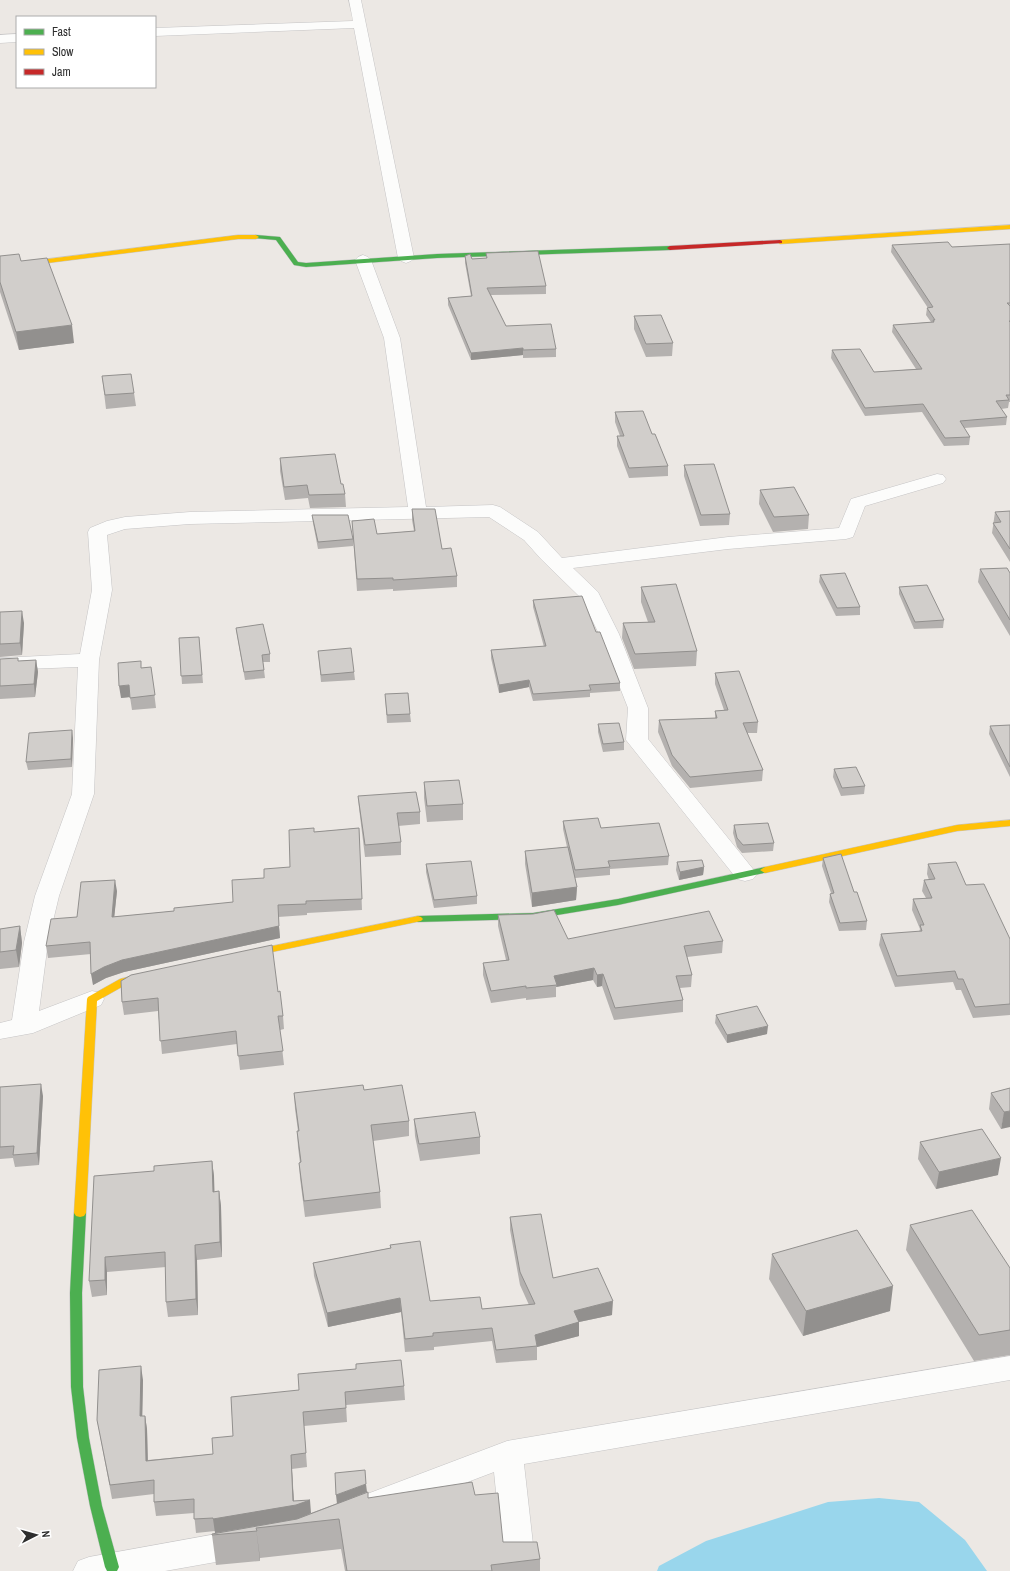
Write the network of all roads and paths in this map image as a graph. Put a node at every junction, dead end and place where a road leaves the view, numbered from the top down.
1 (355, 0) edge
2 (360, 24) junction
3 (156, 32) edge
4 (16, 38) edge
5 (0, 39) edge
6 (1010, 227) edge
7 (406, 258) junction
8 (363, 260) junction
9 (0, 267) edge
10 (937, 480) dead end
11 (418, 512) junction
12 (558, 564) junction
13 (89, 660) junction
14 (0, 664) edge
15 (1010, 823) edge
16 (745, 874) junction
17 (232, 957) edge
18 (155, 974) edge
19 (92, 999) junction
20 (24, 1027) junction
21 (0, 1031) edge
22 (1010, 1368) edge
23 (507, 1454) junction
24 (351, 1513) edge
25 (268, 1538) edge
26 (101, 1569) edge
27 (520, 1571) edge

1 - 2 street
2 - 3 street
2 - 7 street
4 - 5 street
6 - 7 street
7 - 8 street
8 - 9 street
8 - 11 street
10 - 12 street
11 - 12 street
11 - 13 street
12 - 16 street
13 - 14 street
13 - 20 street
15 - 16 street
16 - 17 street
18 - 19 street
19 - 20 street
19 - 26 street
20 - 21 street
22 - 23 street
23 - 24 street
23 - 27 street
25 - 26 street

